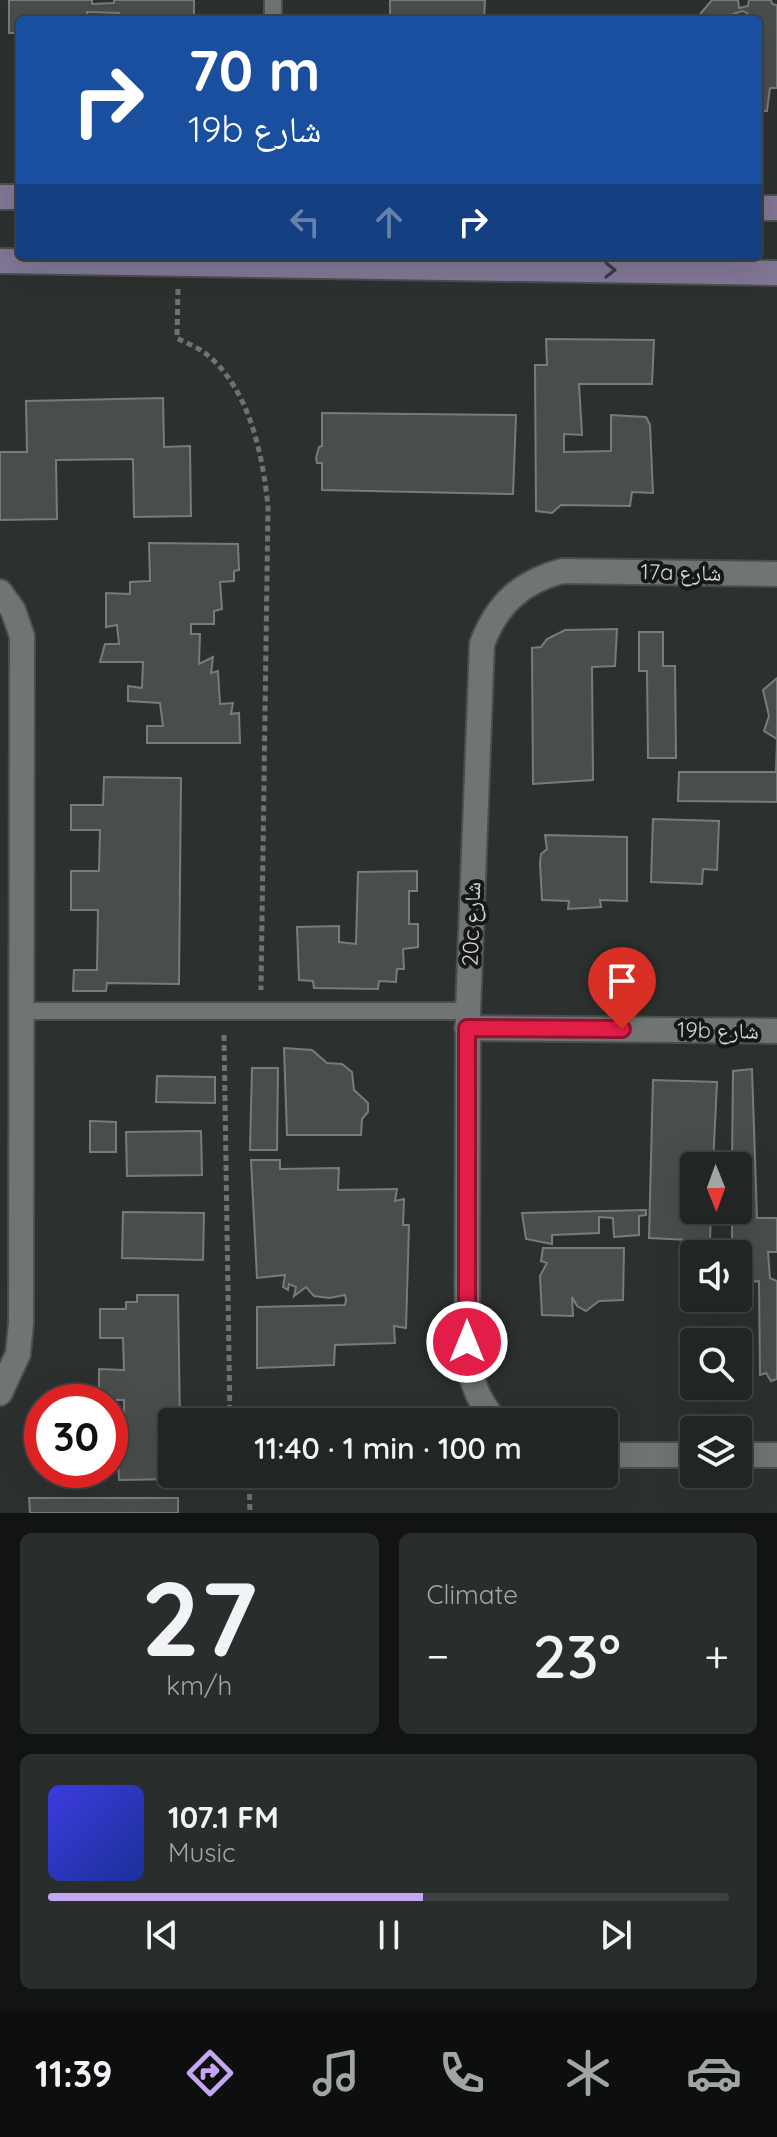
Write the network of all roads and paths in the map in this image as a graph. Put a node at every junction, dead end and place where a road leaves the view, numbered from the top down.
1 (0, 261) edge
2 (179, 264) junction
3 (777, 273) edge
4 (585, 570) joint
5 (777, 574) edge
6 (0, 592) edge
7 (22, 1011) junction
8 (224, 1011) junction
9 (261, 1011) junction
10 (468, 1019) junction
11 (777, 1031) edge
12 (0, 1393) edge
13 (230, 1408) edge
14 (487, 1408) edge
15 (618, 1455) edge
16 (680, 1455) edge
17 (752, 1455) edge
18 (777, 1455) edge
19 (249, 1488) edge
20 (250, 1513) edge

1 - 2 street
2 -> 3 street
2 - 9 path
4 - 5 street, 17a شارع
4 - 10 street, 20c شارع
6 - 7 street
7 - 8 lane
7 - 12 street
8 - 9 lane
8 - 13 path
9 - 10 lane
10 - 11 street, 19b شارع
10 - 14 street, 20c شارع
15 - 16 street
17 - 18 street
19 - 20 path

